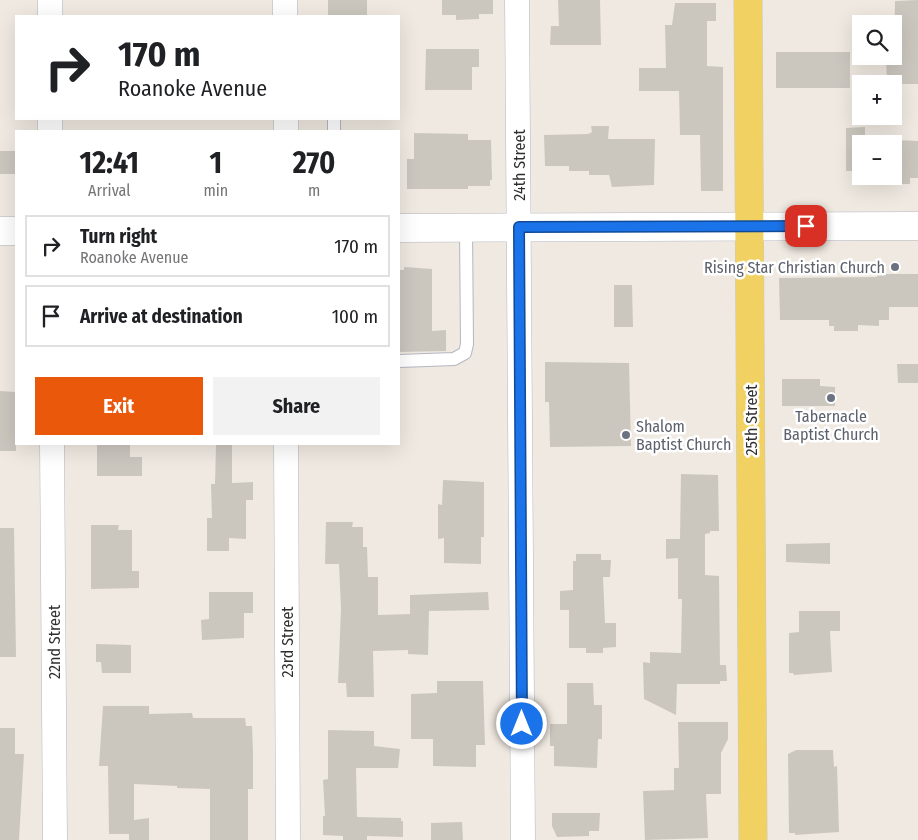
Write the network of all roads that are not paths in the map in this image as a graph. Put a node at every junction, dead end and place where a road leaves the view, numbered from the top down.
1 (50, 0) edge
2 (285, 0) edge
3 (517, 0) edge
4 (748, 0) edge
5 (50, 15) edge
6 (285, 15) edge
7 (918, 226) edge
8 (519, 227) junction
9 (750, 227) junction
10 (400, 228) edge
11 (466, 228) junction
12 (0, 231) edge
13 (15, 231) edge
14 (400, 360) edge
15 (52, 445) edge
16 (286, 445) edge
17 (55, 840) edge
18 (288, 840) edge
19 (523, 840) edge
20 (753, 840) edge

1 - 5 street
2 - 6 street
3 - 8 street, 24th Street
4 - 9 main road, 25th Street
7 - 9 street
8 - 9 street
8 - 11 street
8 - 19 street, 24th Street
9 - 20 main road, 25th Street
10 - 11 street
11 - 14 lane
12 - 13 street
15 - 17 street, 22nd Street
16 - 18 street, 23rd Street

